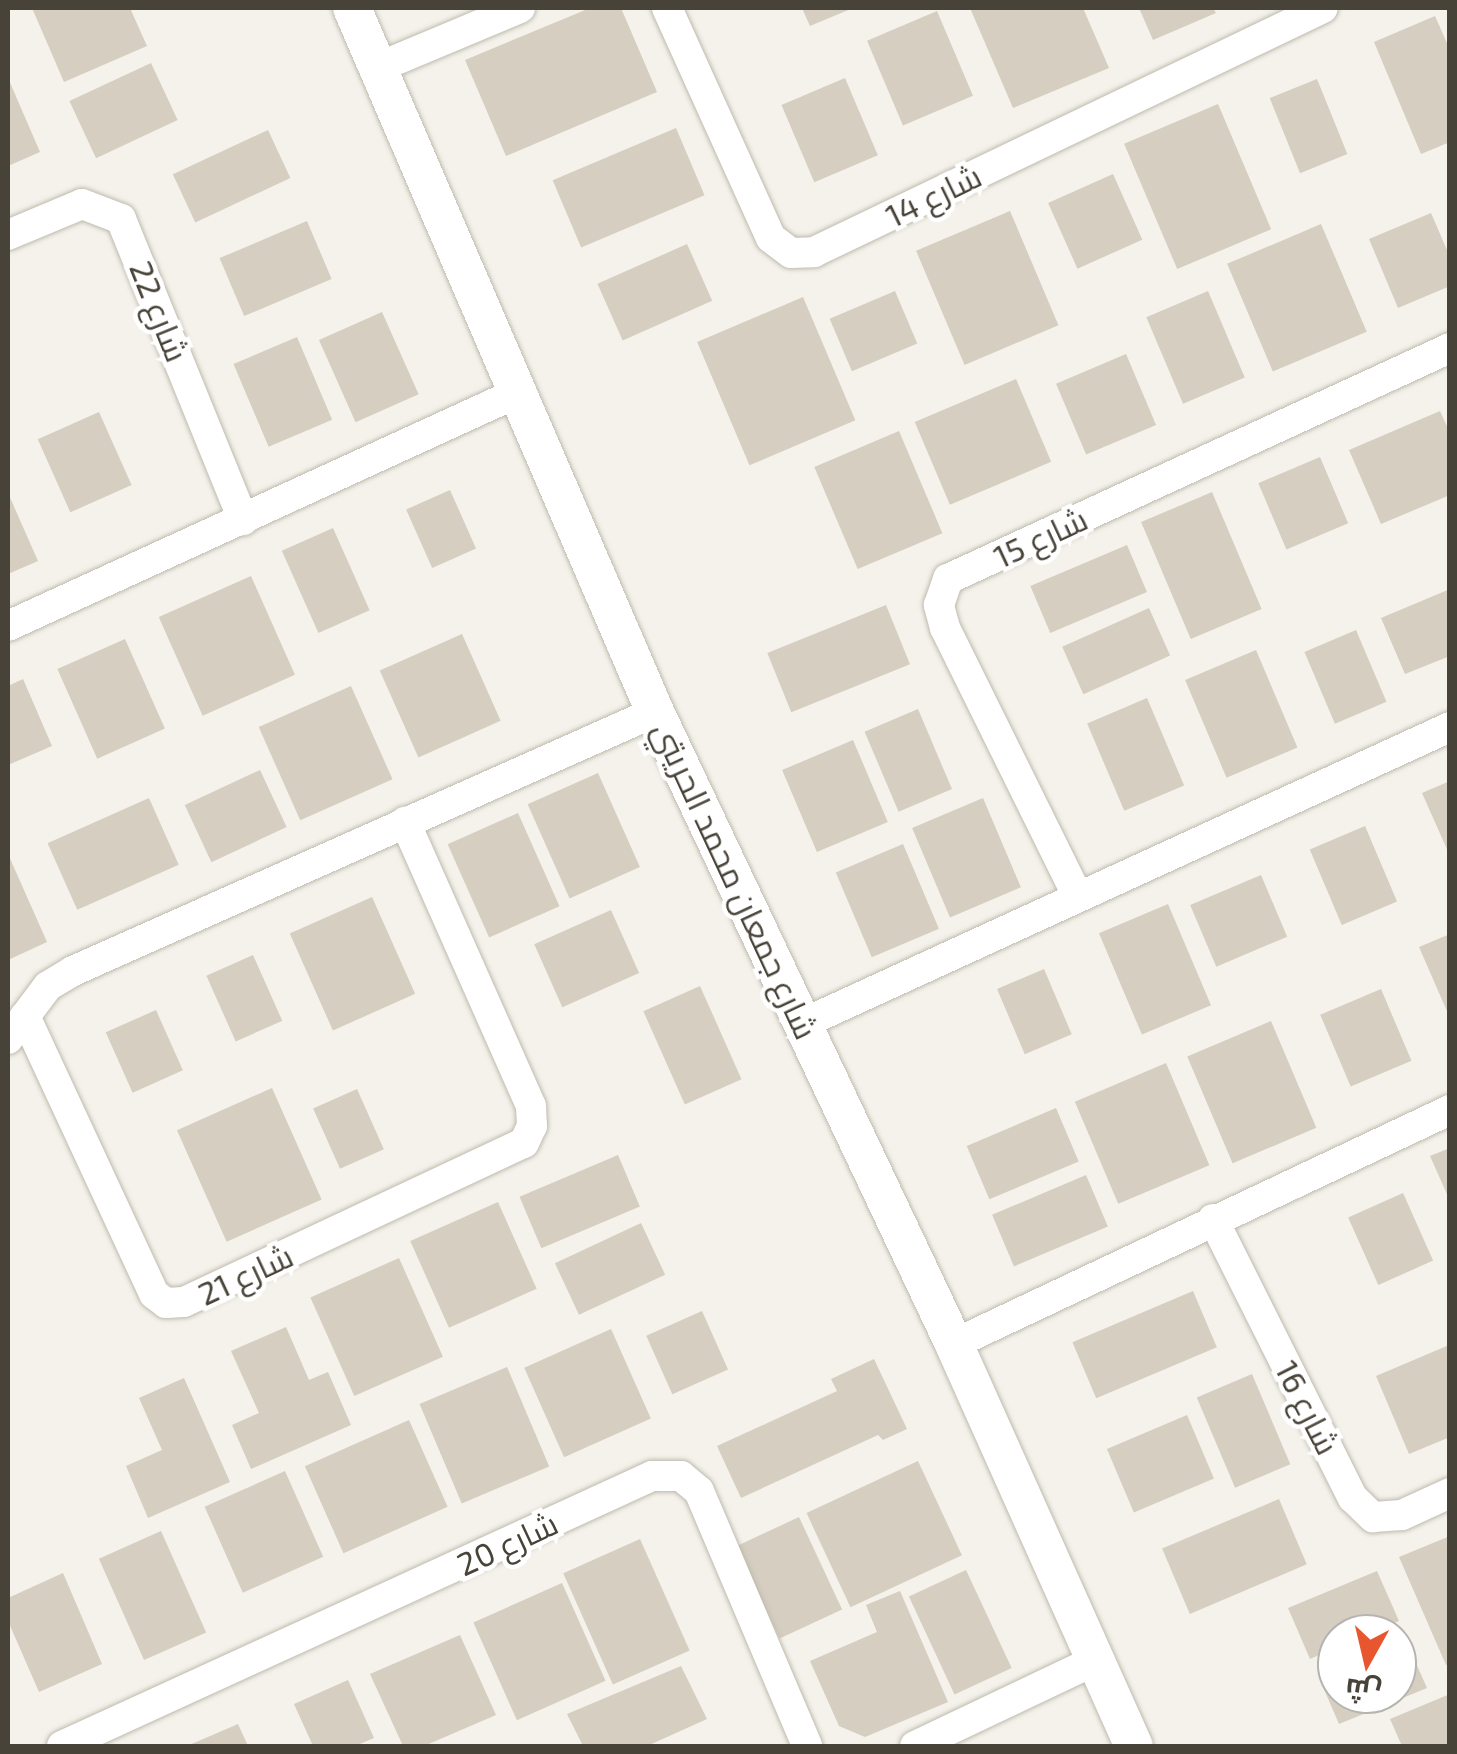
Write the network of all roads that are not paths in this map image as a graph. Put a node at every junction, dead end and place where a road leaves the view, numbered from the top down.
1 (352, 8) edge
2 (520, 8) edge
3 (667, 8) edge
4 (1323, 8) edge
5 (379, 67) junction
6 (8, 235) edge
7 (1450, 348) edge
8 (519, 392) junction
9 (243, 520) junction
10 (8, 626) edge
11 (655, 712) junction
12 (1450, 727) edge
13 (405, 822) junction
14 (1078, 896) junction
15 (804, 1023) junction
16 (16, 1027) edge
17 (1450, 1110) edge
18 (1213, 1219) junction
19 (954, 1344) junction
20 (1450, 1493) edge
21 (1094, 1661) junction
22 (62, 1746) edge
23 (807, 1746) edge
24 (915, 1746) edge
25 (1134, 1746) edge

1 - 5 street, شارع جمعان محمد الحريتي
2 - 5 street
3 - 4 street, شارع 14
5 - 8 street, شارع جمعان محمد الحريتي
6 - 9 street, شارع 22
7 - 14 street, شارع 15
8 - 9 street
8 - 11 street, شارع جمعان محمد الحريتي
9 - 10 street
11 - 13 street, شارع 21
11 - 15 street, شارع جمعان محمد الحريتي
12 - 14 street
13 - 16 street, شارع 21
13 - 16 street, شارع 21
14 - 15 street
15 - 19 street, شارع جمعان محمد الحريتي
17 - 18 street
18 - 19 street
18 - 20 street, شارع 16
19 - 21 street, شارع جمعان محمد الحريتي
21 - 24 street
21 - 25 street, شارع جمعان محمد الحريتي
22 - 23 street, شارع 20

